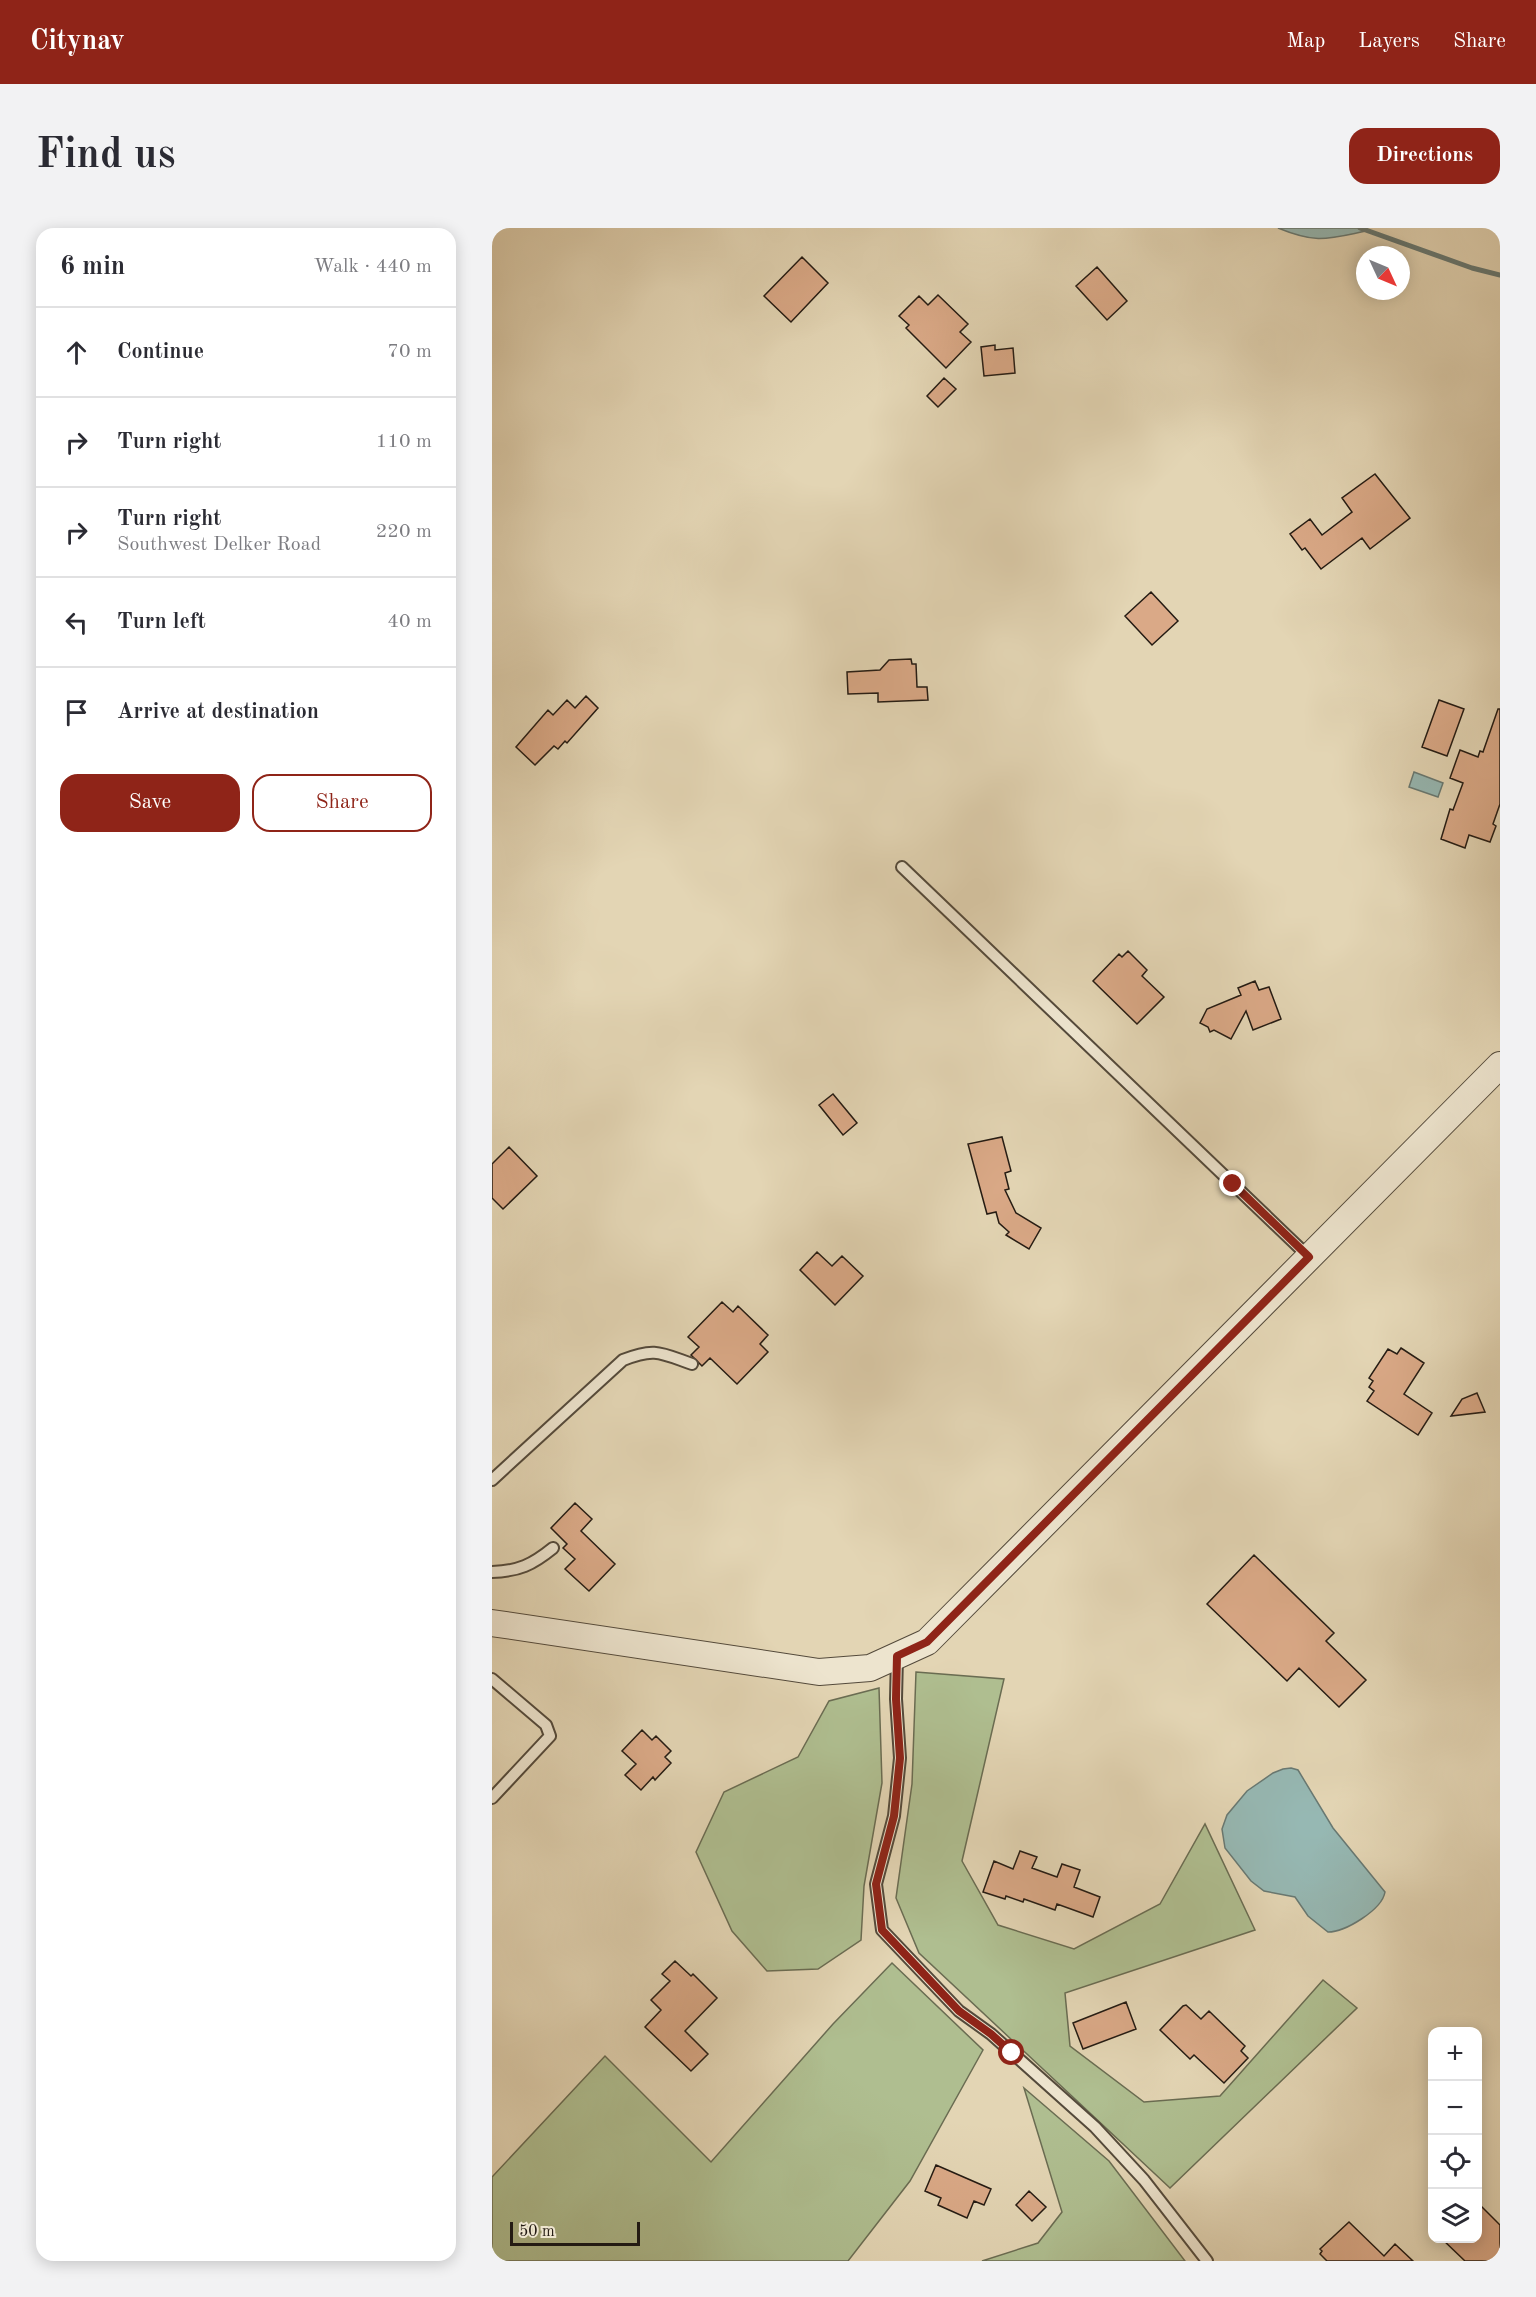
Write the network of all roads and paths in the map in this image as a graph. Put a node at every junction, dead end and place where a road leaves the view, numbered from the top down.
1 (902, 867) dead end
2 (1500, 1065) edge
3 (1309, 1257) junction
4 (692, 1364) dead end
5 (492, 1480) edge
6 (553, 1548) dead end
7 (492, 1572) edge
8 (492, 1623) edge
9 (897, 1656) junction
10 (492, 1679) edge
11 (492, 1798) edge
12 (1207, 2261) edge

1 - 3 lane
2 - 3 street
3 - 9 street
4 - 5 lane
6 - 7 lane
8 - 9 street
9 - 12 lane
10 - 11 lane

